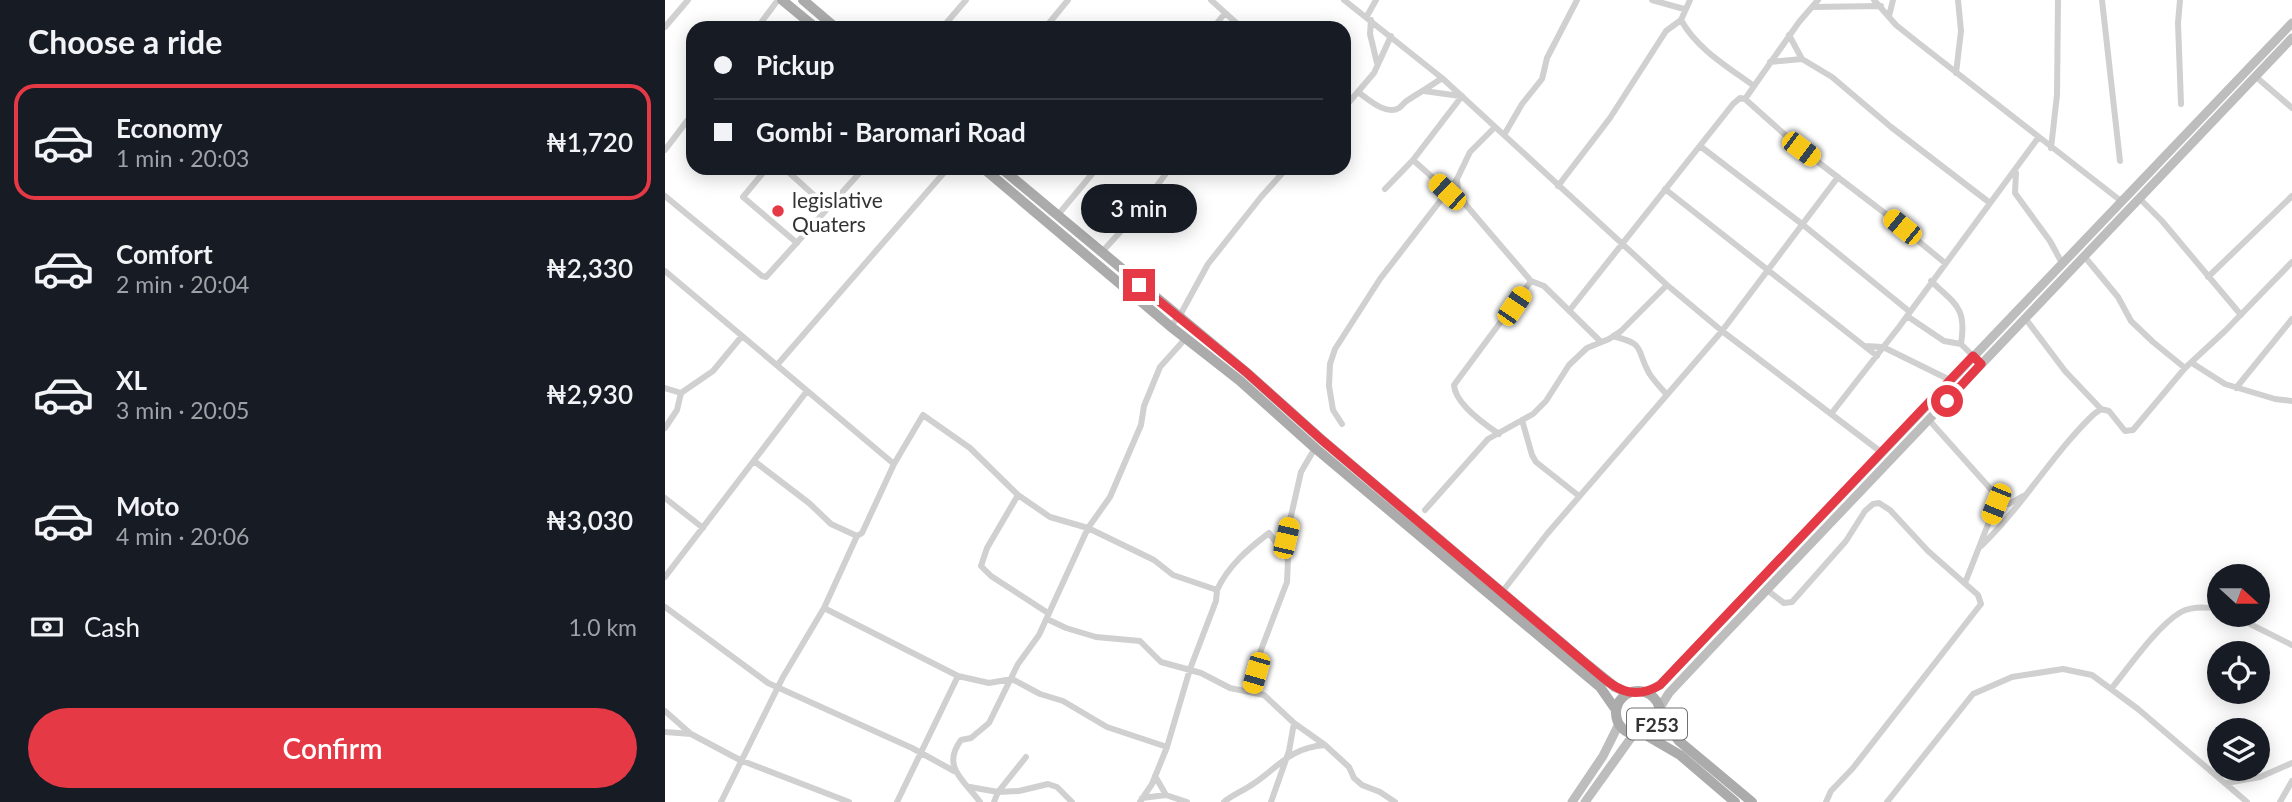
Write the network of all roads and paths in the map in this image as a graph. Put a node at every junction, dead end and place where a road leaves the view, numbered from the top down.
1 (688, 0) edge
2 (780, 0) edge
3 (803, 0) edge
4 (966, 0) edge
5 (1068, 0) edge
6 (1210, 0) edge
7 (1344, 0) edge
8 (1376, 0) edge
9 (1577, 0) edge
10 (1652, 0) edge
11 (1690, 0) edge
12 (1818, 0) edge
13 (1874, 0) edge
14 (1893, 0) edge
15 (1958, 0) edge
16 (2058, 0) edge
17 (2102, 0) edge
18 (2180, 0) edge
19 (1881, 6) junction
20 (1813, 7) junction
21 (1684, 9) junction
22 (1225, 13) junction
23 (1889, 16) junction
24 (1369, 18) junction
25 (1681, 20) junction
26 (763, 21) edge
27 (807, 21) edge
28 (828, 21) edge
29 (948, 21) edge
30 (1051, 21) edge
31 (1219, 21) edge
32 (1234, 21) edge
33 (2292, 23) edge
34 (665, 27) edge
35 (1789, 35) junction
36 (1391, 36) junction
37 (2292, 38) edge
38 (1802, 59) junction
39 (1770, 62) junction
40 (1377, 65) junction
41 (1956, 73) junction
42 (2255, 76) junction
43 (1442, 78) junction
44 (1754, 86) junction
45 (1358, 92) junction
46 (1424, 92) junction
47 (1462, 96) junction
48 (1351, 98) edge
49 (1745, 99) junction
50 (2181, 104) dead end
51 (2292, 108) edge
52 (686, 122) edge
53 (1495, 127) junction
54 (1504, 135) junction
55 (2038, 138) junction
56 (1700, 146) junction
57 (2052, 148) junction
58 (665, 150) edge
59 (1413, 160) junction
60 (2120, 160) dead end
61 (2016, 171) junction
62 (761, 175) edge
63 (793, 175) edge
64 (857, 175) edge
65 (942, 175) edge
66 (991, 175) edge
67 (1010, 175) edge
68 (1091, 175) edge
69 (1165, 175) edge
70 (1281, 175) edge
71 (1839, 177) junction
72 (1457, 179) junction
73 (1558, 186) junction
74 (1385, 189) dead end
75 (1665, 189) junction
76 (1458, 191) junction
77 (1999, 191) junction
78 (1447, 192) junction
79 (2014, 193) junction
80 (2292, 196) edge
81 (665, 197) edge
82 (2140, 198) junction
83 (2121, 201) junction
84 (1990, 203) junction
85 (828, 208) junction
86 (1057, 216) junction
87 (1803, 224) junction
88 (797, 243) junction
89 (1622, 245) junction
90 (1101, 253) junction
91 (2084, 256) junction
92 (2292, 262) edge
93 (1945, 263) junction
94 (2062, 263) junction
95 (1770, 269) junction
96 (665, 271) edge
97 (2208, 277) junction
98 (1531, 281) junction
99 (1931, 281) junction
100 (1667, 285) junction
101 (1569, 311) junction
102 (1908, 314) junction
103 (2241, 315) junction
104 (1179, 317) junction
105 (2025, 318) junction
106 (2292, 319) edge
107 (1170, 326) junction
108 (1722, 331) junction
109 (742, 336) junction
110 (1613, 336) junction
111 (1186, 338) junction
112 (1600, 341) junction
113 (1961, 344) junction
114 (1864, 346) junction
115 (1883, 347) junction
116 (1877, 356) junction
117 (1973, 356) junction
118 (2192, 363) junction
119 (1981, 364) junction
120 (777, 365) junction
121 (2185, 368) junction
122 (1949, 380) junction
123 (665, 388) edge
124 (2236, 388) junction
125 (807, 391) junction
126 (681, 393) junction
127 (1667, 395) junction
128 (2292, 401) edge
129 (2101, 409) junction
130 (1831, 414) junction
131 (1929, 419) junction
132 (1522, 420) junction
133 (1342, 424) dead end
134 (665, 428) edge
135 (1499, 433) junction
136 (1315, 448) junction
137 (1881, 452) junction
138 (754, 461) junction
139 (894, 464) junction
140 (1017, 495) junction
141 (2025, 495) junction
142 (1579, 496) junction
143 (665, 498) edge
144 (1996, 504) junction
145 (1425, 510) dead end
146 (703, 528) junction
147 (1088, 528) junction
148 (857, 536) junction
149 (1981, 546) junction
150 (1288, 559) junction
151 (665, 577) edge
152 (1965, 583) junction
153 (1217, 590) junction
154 (1767, 590) junction
155 (1499, 596) junction
156 (665, 607) edge
157 (824, 608) junction
158 (2207, 609) edge
159 (1048, 616) junction
160 (2256, 627) edge
161 (2292, 645) edge
162 (1190, 669) junction
163 (958, 676) junction
164 (1011, 679) junction
165 (779, 688) junction
166 (2111, 689) junction
167 (1251, 691) junction
168 (1646, 693) junction
169 (1629, 694) junction
170 (1616, 710) junction
171 (665, 711) edge
172 (1659, 713) junction
173 (1294, 723) junction
174 (1619, 723) junction
175 (665, 732) edge
176 (691, 734) junction
177 (1639, 734) junction
178 (1325, 745) junction
179 (1167, 747) junction
180 (920, 754) junction
181 (1287, 756) junction
182 (1026, 757) dead end
183 (740, 760) junction
184 (2292, 763) edge
185 (954, 771) junction
186 (1155, 776) junction
187 (2292, 781) edge
188 (2226, 783) junction
189 (969, 787) junction
190 (998, 792) junction
191 (1166, 795) junction
192 (1271, 799) edge
193 (1141, 800) edge
194 (721, 802) edge
195 (849, 802) edge
196 (897, 802) edge
197 (980, 802) edge
198 (994, 802) edge
199 (1072, 802) edge
200 (1188, 802) edge
201 (1224, 802) edge
202 (1264, 802) edge
203 (1395, 802) edge
204 (1571, 802) edge
205 (1585, 802) edge
206 (1735, 802) edge
207 (1752, 802) edge
208 (1826, 802) edge
209 (1887, 802) edge
210 (2247, 802) edge
211 (2280, 802) edge

1 - 34 street
2 - 26 street
2 - 27 main road
3 - 28 main road
4 - 29 street
5 - 30 street
6 - 22 street
7 - 24 street
8 - 24 street
9 - 54 street
10 - 21 street
11 - 21 street
12 - 20 street
13 - 19 street
14 - 23 street
15 - 41 street
16 - 57 street
17 - 60 street
18 - 50 street
19 - 20 street
19 - 23 street
20 - 35 street
21 - 25 street
22 - 31 street
22 - 32 street
23 - 41 street
24 - 36 street
24 - 40 street
25 - 44 street
25 - 73 street
33 - 83 main road
35 - 38 street
35 - 39 street
36 - 40 street
36 - 43 street
37 - 42 main road
38 - 39 street
38 - 84 street
39 - 44 street
40 - 45 street
41 - 55 street
42 - 51 street
42 - 82 main road
43 - 46 street
43 - 47 street
44 - 49 street
45 - 46 street
45 - 48 street
46 - 47 street
47 - 53 street
47 - 59 street
49 - 56 street
49 - 71 street
52 - 58 street
53 - 54 street
53 - 72 street
54 - 73 street
55 - 57 street
55 - 61 street
56 - 75 street
56 - 87 street
57 - 83 street
59 - 74 street
59 - 78 street
61 - 77 street
61 - 79 street
62 - 88 street
63 - 85 street
64 - 85 street
65 - 120 street
66 - 107 main road, F253
67 - 86 main road, F253
68 - 86 street
69 - 90 street
70 - 104 street
71 - 87 street
71 - 93 street
72 - 76 street
72 - 78 street
73 - 89 street
75 - 89 street
75 - 95 street
76 - 78 street
76 - 98 street
77 - 79 street
77 - 84 street
78 - 133 street
79 - 94 street
80 - 97 street
81 - 88 street
82 - 91 main road
82 - 97 street
83 - 94 main road
84 - 93 street
85 - 88 street
86 - 90 main road, F253
87 - 95 street
87 - 102 street
89 - 100 street
89 - 101 street
90 - 104 main road, F253
91 - 105 main road
91 - 121 street
92 - 103 street
93 - 99 street
94 - 117 main road
95 - 108 street
95 - 114 street
96 - 109 street
97 - 103 street
98 - 101 street
98 - 135 street
99 - 102 street
99 - 113 street
100 - 108 street
100 - 110 street
101 - 112 street
102 - 113 street
102 - 115 street
103 - 118 street
104 - 107 street
104 - 155 main road, F253
105 - 119 main road
105 - 129 street
106 - 124 street
107 - 111 main road, F253
108 - 127 street
108 - 130 street
109 - 120 street
109 - 126 street
110 - 112 street
110 - 127 street
111 - 136 main road, F253
111 - 147 street
112 - 132 street
113 - 117 street
114 - 115 street
114 - 116 street
115 - 116 street
115 - 122 street
116 - 130 street
117 - 119 street
117 - 122 main road
118 - 121 street
118 - 124 street
119 - 131 main road
120 - 125 street
121 - 129 street
122 - 137 main road
123 - 126 street
124 - 128 street
125 - 138 street
125 - 139 street
126 - 134 street
127 - 142 street
129 - 141 street
130 - 137 street
131 - 144 street
131 - 154 main road
132 - 135 street
132 - 142 street
135 - 145 street
136 - 150 street
136 - 155 main road, F253
137 - 168 main road
138 - 146 street
138 - 148 street
139 - 140 street
139 - 148 street
140 - 147 street
140 - 159 street
141 - 144 street
141 - 149 street
142 - 155 street
143 - 146 street
144 - 149 street
146 - 151 street
147 - 153 street
147 - 159 street
148 - 157 street
149 - 152 street
150 - 153 street
150 - 167 street
152 - 154 street
152 - 208 street
153 - 162 street
154 - 172 main road
155 - 169 main road, F253
155 - 170 main road, F253
156 - 165 street
157 - 163 street
157 - 165 street
158 - 166 street
159 - 162 street
159 - 164 street
160 - 161 street
162 - 167 street
162 - 179 street
163 - 164 street
163 - 180 street
164 - 179 street
164 - 185 street
165 - 180 street
165 - 183 street
166 - 188 street
166 - 209 street
167 - 173 street
168 - 169 main road, F253
168 - 172 main road, F253
169 - 170 main road, F253
170 - 174 main road, F253
171 - 176 street
172 - 177 main road, F253
172 - 207 main road, F253
173 - 178 street
173 - 181 street
174 - 177 main road, F253
174 - 204 main road
175 - 176 street
176 - 183 street
177 - 205 main road
177 - 206 main road, F253
178 - 181 street
178 - 203 street
179 - 186 street
180 - 185 street
180 - 196 street
181 - 192 street
181 - 201 street
182 - 190 street
183 - 194 street
183 - 195 street
184 - 188 street
185 - 189 street
186 - 191 street
186 - 193 street
187 - 211 street
188 - 210 street
189 - 190 street
189 - 197 street
190 - 198 street
190 - 199 street
191 - 193 street
191 - 200 street
192 - 202 street

